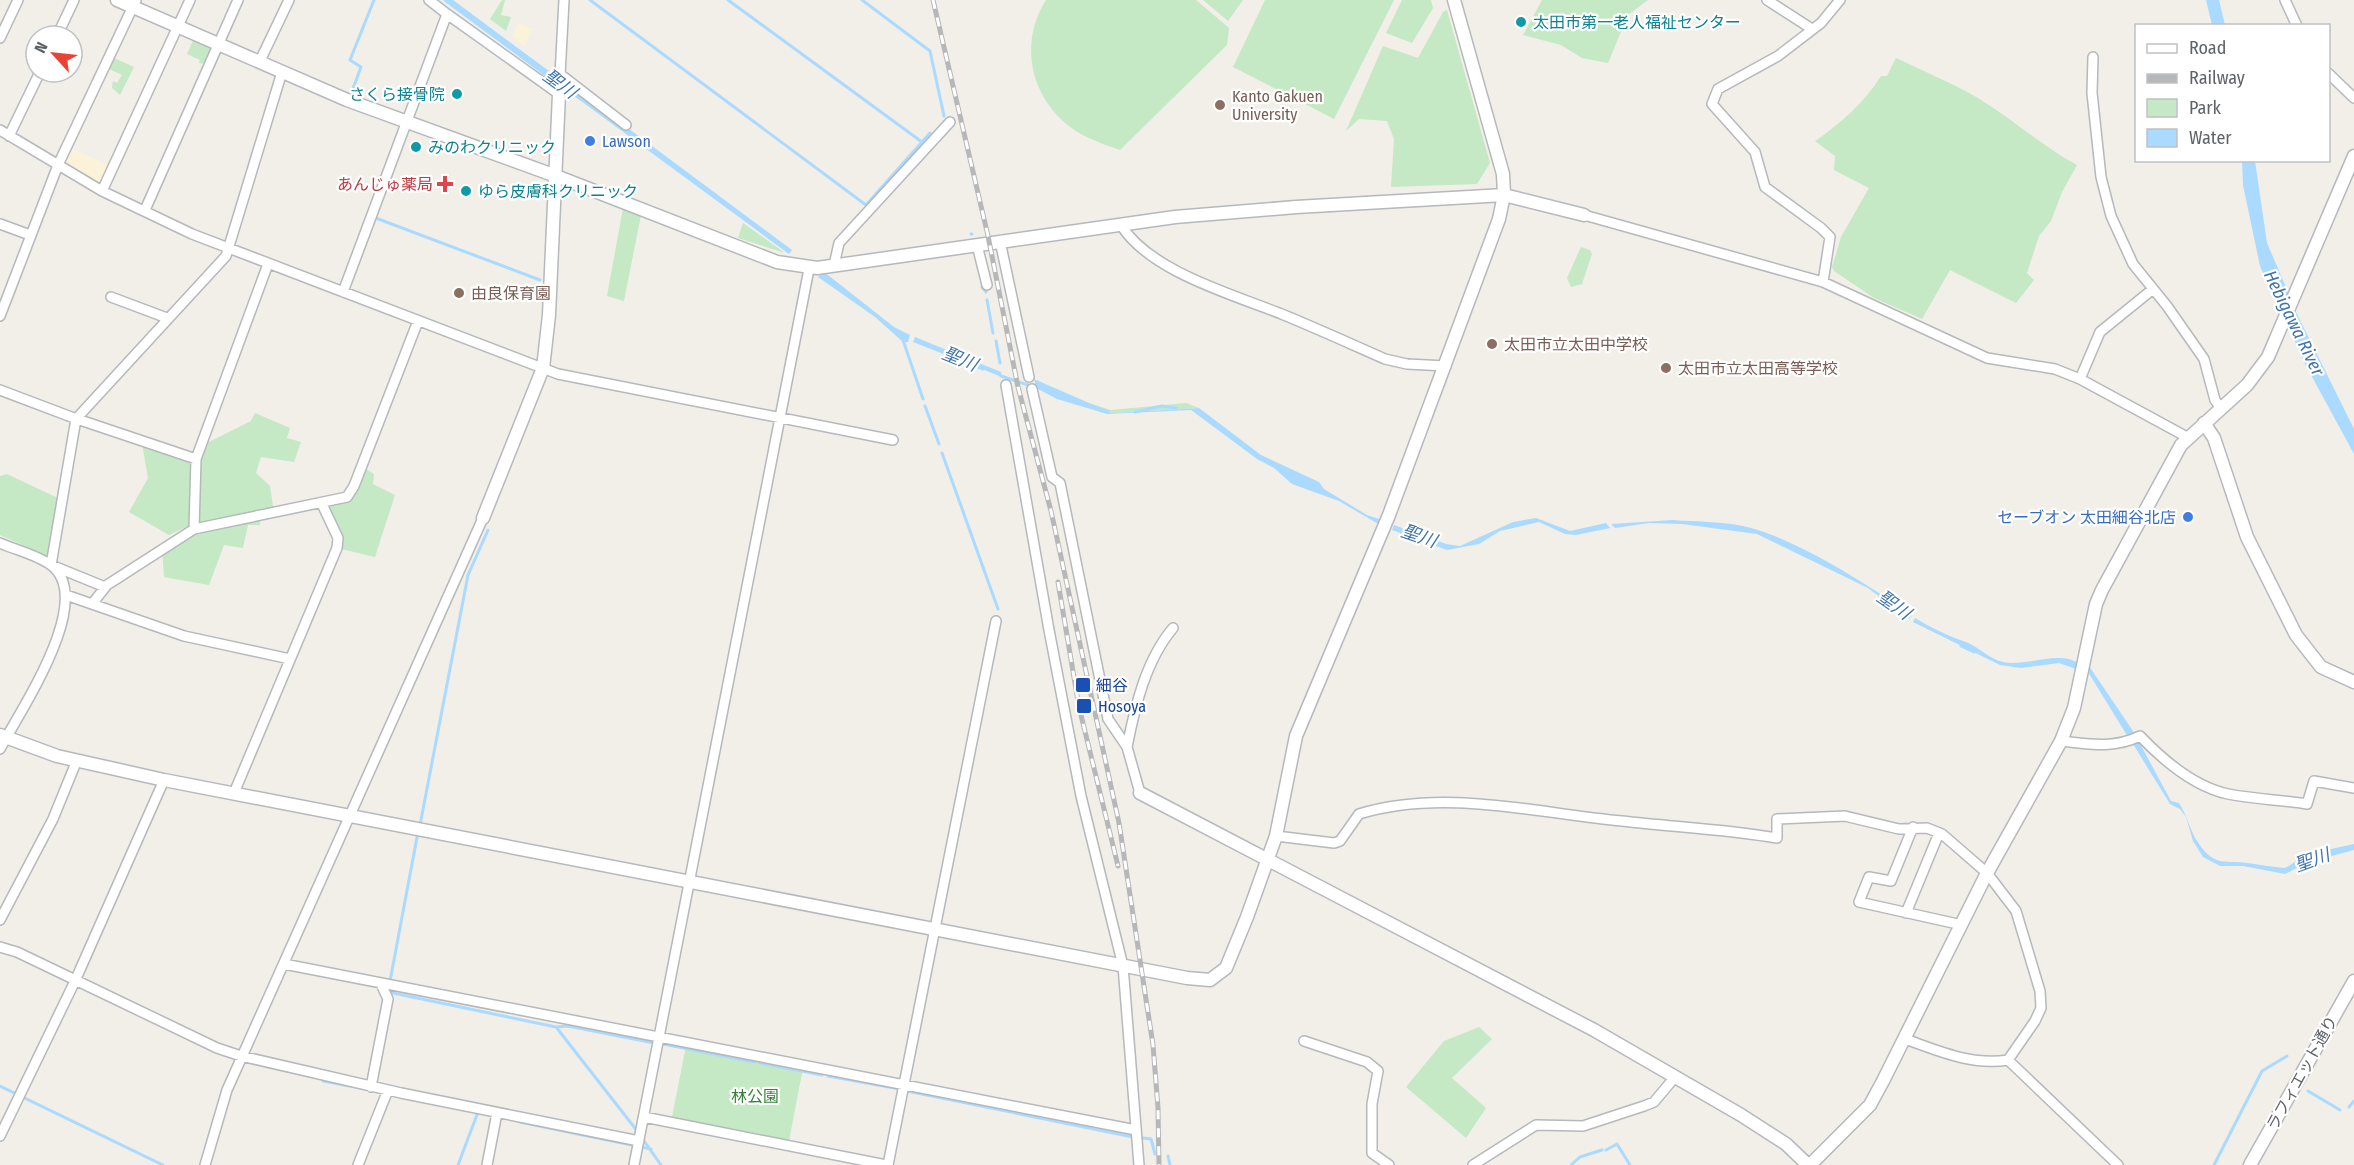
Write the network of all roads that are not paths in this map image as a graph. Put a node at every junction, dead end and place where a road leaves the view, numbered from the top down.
1 (18, 0) edge
2 (74, 0) edge
3 (117, 0) edge
4 (190, 0) edge
5 (238, 0) edge
6 (289, 0) edge
7 (429, 0) edge
8 (564, 0) edge
9 (1767, 0) edge
10 (1840, 0) edge
11 (2285, 0) edge
12 (1455, 1) edge
13 (134, 3) edge
14 (447, 14) junction
15 (63, 24) edge
16 (2296, 24) edge
17 (178, 27) junction
18 (1812, 28) junction
19 (0, 38) edge
20 (219, 45) junction
21 (2093, 57) dead end
22 (259, 63) junction
23 (282, 72) junction
24 (2330, 75) edge
25 (560, 83) junction
26 (34, 84) edge
27 (2354, 98) edge
28 (406, 122) junction
29 (950, 122) dead end
30 (626, 125) dead end
31 (0, 130) edge
32 (9, 136) junction
33 (2354, 156) edge
34 (58, 165) junction
35 (556, 176) junction
36 (102, 191) junction
37 (1504, 195) junction
38 (145, 210) junction
39 (1584, 215) joint
40 (0, 224) edge
41 (1121, 225) junction
42 (30, 235) junction
43 (1000, 241) junction
44 (977, 244) junction
45 (229, 250) junction
46 (268, 264) junction
47 (834, 265) junction
48 (809, 269) junction
49 (1823, 282) junction
50 (987, 285) dead end
51 (2153, 290) junction
52 (343, 292) junction
53 (111, 297) dead end
54 (0, 316) edge
55 (167, 318) junction
56 (418, 321) junction
57 (1446, 366) junction
58 (543, 368) junction
59 (1029, 377) dead end
60 (2080, 379) junction
61 (1006, 385) dead end
62 (1032, 389) dead end
63 (0, 390) edge
64 (2221, 409) junction
65 (782, 417) junction
66 (76, 419) junction
67 (2204, 423) junction
68 (2187, 437) junction
69 (893, 440) dead end
70 (196, 459) junction
71 (322, 504) junction
72 (483, 518) joint
73 (194, 529) junction
74 (0, 543) edge
75 (51, 565) junction
76 (105, 587) junction
77 (66, 595) junction
78 (92, 604) junction
79 (996, 621) dead end
80 (1173, 627) dead end
81 (290, 658) junction
82 (2354, 682) edge
83 (2, 741) edge
84 (2061, 741) junction
85 (1127, 747) junction
86 (77, 760) junction
87 (164, 780) junction
88 (2354, 788) edge
89 (234, 793) junction
90 (1140, 793) joint
91 (352, 815) junction
92 (1913, 827) junction
93 (1939, 833) junction
94 (1276, 836) junction
95 (1267, 861) junction
96 (1987, 873) junction
97 (690, 882) junction
98 (1906, 913) junction
99 (0, 920) edge
100 (1962, 925) junction
101 (934, 931) junction
102 (0, 947) edge
103 (284, 964) junction
104 (1122, 966) junction
105 (75, 981) junction
106 (2354, 981) edge
107 (381, 984) junction
108 (659, 1038) junction
109 (1905, 1039) junction
110 (1304, 1041) dead end
111 (242, 1056) junction
112 (2008, 1060) junction
113 (1675, 1077) junction
114 (903, 1084) junction
115 (371, 1087) junction
116 (388, 1090) junction
117 (497, 1113) junction
118 (644, 1117) junction
119 (1136, 1130) junction
120 (0, 1136) edge
121 (639, 1141) junction
122 (205, 1165) edge
123 (358, 1165) edge
124 (487, 1165) edge
125 (634, 1165) edge
126 (887, 1165) edge
127 (1139, 1165) edge
128 (1389, 1165) edge
129 (1473, 1165) edge
130 (1809, 1165) edge
131 (2118, 1165) edge
132 (2250, 1165) edge

1 - 19 street
2 - 15 street
3 - 13 street
4 - 17 street
5 - 20 street
6 - 22 street
7 - 14 street
8 - 25 street
9 - 18 street
10 - 18 street
11 - 16 street
12 - 37 street
13 - 17 street
13 - 34 street
14 - 25 street
14 - 28 street
17 - 20 street
17 - 36 street
18 - 49 street
20 - 22 street
20 - 38 street
21 - 51 street
22 - 23 street
23 - 28 street
23 - 45 street
24 - 27 street
25 - 30 street
25 - 35 street
26 - 32 street
28 - 35 street
28 - 52 street
29 - 47 street
31 - 32 street
32 - 34 street
33 - 64 street
34 - 36 street
34 - 42 street
35 - 48 street
35 - 58 street
36 - 38 street
37 - 39 street
37 - 41 street
37 - 57 street
38 - 45 street
39 - 49 street
40 - 42 street
41 - 43 street
41 - 57 street
42 - 54 street
43 - 44 street
43 - 59 street
44 - 47 street
44 - 50 street
45 - 46 street
45 - 55 street
46 - 52 street
46 - 70 street
47 - 48 street
48 - 65 street
49 - 60 street
51 - 60 street
51 - 64 street
52 - 56 street
53 - 55 street
55 - 66 street
56 - 58 street
56 - 71 street
57 - 94 street
58 - 65 street
58 - 72 street
60 - 68 street
61 - 104 street
62 - 85 street
63 - 66 street
64 - 67 street
65 - 69 street
65 - 97 street
66 - 70 street
66 - 75 street
67 - 68 street
67 - 82 street
68 - 84 street
70 - 73 street
71 - 73 street
71 - 81 street
72 - 91 street
73 - 76 street
74 - 75 street
75 - 76 street
75 - 77 street
76 - 78 street
77 - 78 street
77 - 83 street
78 - 81 street
79 - 101 street
80 - 85 street
81 - 89 street
83 - 86 street
84 - 88 street
84 - 96 street
85 - 90 street
86 - 87 street
86 - 99 street
87 - 89 street
87 - 105 street
89 - 91 street
90 - 95 street
91 - 97 street
91 - 103 street
92 - 93 street
92 - 94 street
92 - 98 street
93 - 96 street
93 - 98 street
94 - 95 street
95 - 104 street
95 - 113 street
96 - 100 street
96 - 112 street
97 - 101 street
97 - 108 street
98 - 100 street
100 - 109 street
101 - 104 street
101 - 114 street
102 - 105 street
103 - 107 street
103 - 111 street
104 - 119 street
105 - 111 street
105 - 120 street
106 - 132 street, ラフィエット通り
107 - 108 street
107 - 115 street
108 - 114 street
108 - 118 street
109 - 112 street
109 - 130 street
110 - 128 street
111 - 115 street
111 - 122 street
112 - 131 street
113 - 129 street
113 - 130 street
114 - 119 street
114 - 126 street
115 - 116 street
116 - 117 street
116 - 123 street
117 - 121 street
117 - 124 street
118 - 121 street
118 - 126 street
119 - 127 street
121 - 125 street

